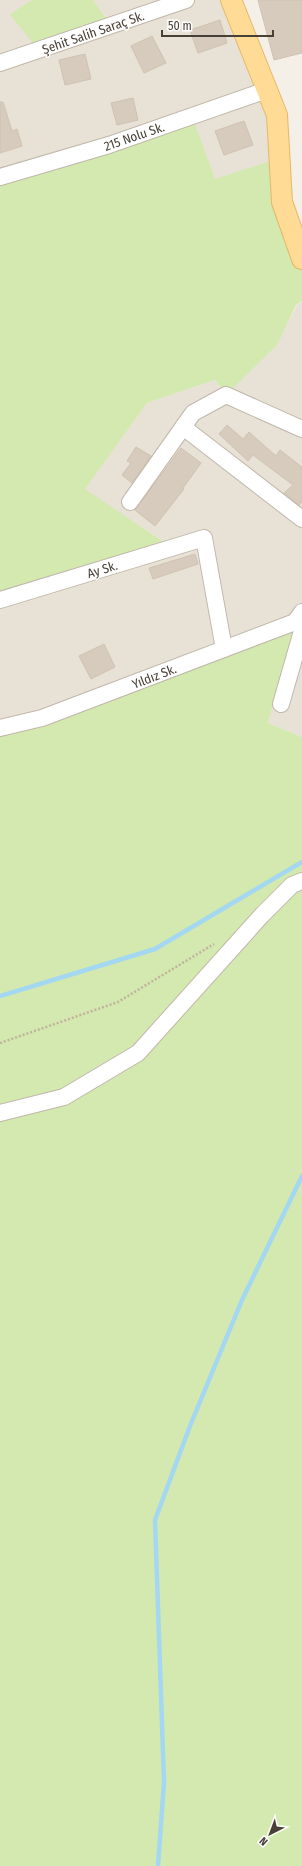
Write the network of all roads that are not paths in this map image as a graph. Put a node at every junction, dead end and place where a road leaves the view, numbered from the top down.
1 (186, 0) edge
2 (231, 0) edge
3 (0, 63) edge
4 (267, 90) junction
5 (0, 177) edge
6 (302, 259) edge
7 (183, 427) junction
8 (302, 429) edge
9 (130, 502) dead end
10 (302, 519) edge
11 (0, 600) edge
12 (302, 612) edge
13 (302, 631) edge
14 (224, 650) junction
15 (281, 704) dead end
16 (0, 728) edge
17 (302, 881) edge
18 (0, 1113) edge

1 - 3 street, Şehit Salih Saraç Sk.
2 - 4 main road
4 - 5 street, 215 Nolu Sk.
4 - 6 main road
7 - 8 street
7 - 9 street
7 - 10 street
11 - 14 street, Ay Sk.
12 - 14 street, Yıldız Sk.
13 - 15 street
14 - 16 street, Yıldız Sk.
17 - 18 street

